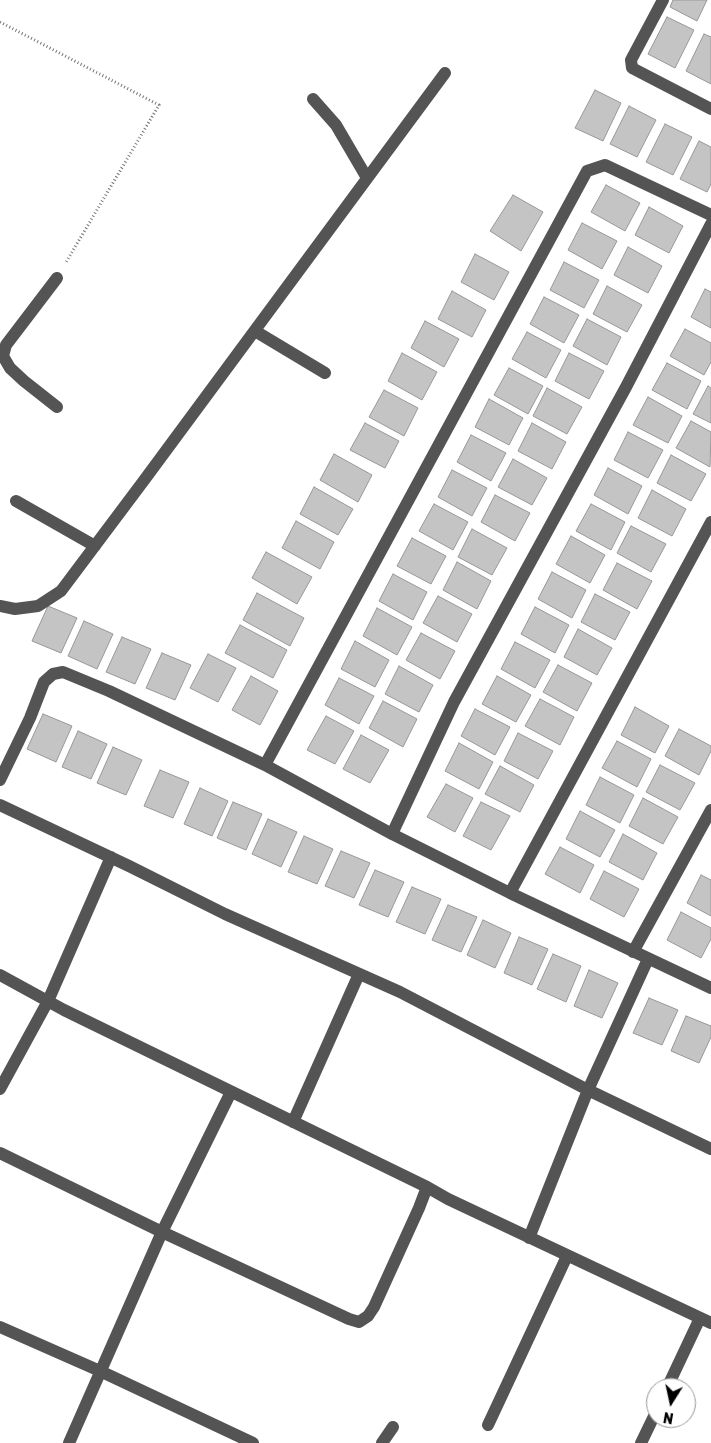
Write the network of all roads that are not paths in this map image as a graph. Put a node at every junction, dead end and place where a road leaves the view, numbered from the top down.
1 (663, 0) edge
2 (445, 73) dead end
3 (313, 99) dead end
4 (711, 109) edge
5 (367, 178) junction
6 (711, 216) edge
7 (711, 224) edge
8 (57, 278) road end
9 (255, 330) junction
10 (325, 373) dead end
11 (58, 407) dead end
12 (16, 501) dead end
13 (711, 522) edge
14 (95, 546) junction
15 (0, 606) edge
16 (265, 765) junction
17 (0, 780) edge
18 (0, 805) edge
19 (711, 810) edge
20 (392, 834) junction
21 (111, 857) junction
22 (510, 893) junction
23 (633, 952) junction
24 (648, 959) junction
25 (359, 974) junction
26 (0, 975) edge
27 (711, 988) edge
28 (48, 1002) junction
29 (0, 1089) edge
30 (588, 1090) junction
31 (231, 1092) junction
32 (293, 1122) junction
33 (711, 1149) edge
34 (0, 1153) edge
35 (427, 1187) junction
36 (162, 1232) junction
37 (529, 1238) junction
38 (567, 1256) junction
39 (705, 1321) edge
40 (0, 1327) edge
41 (100, 1371) junction
42 (673, 1378) edge
43 (488, 1425) dead end
44 (393, 1427) dead end
45 (648, 1428) edge
46 (69, 1443) edge
47 (253, 1443) edge
48 (382, 1443) edge
49 (641, 1443) edge

1 - 4 street
2 - 5 street
3 - 5 street
5 - 9 street
6 - 16 street
7 - 20 street
8 - 11 street
9 - 10 street
9 - 14 street
12 - 14 street
13 - 22 street
14 - 15 street
16 - 17 street
16 - 20 street
18 - 21 street
19 - 23 street
20 - 22 street
21 - 25 street
21 - 28 street
22 - 23 street
23 - 24 street
24 - 27 street
24 - 30 street
25 - 30 street
25 - 32 street
26 - 28 street
28 - 29 street
28 - 31 street
30 - 33 street
30 - 37 street
31 - 32 street
31 - 36 street
32 - 35 street
34 - 36 street
35 - 36 street
35 - 37 street
36 - 41 street
37 - 38 street
38 - 39 street
38 - 43 street
39 - 42 street
40 - 41 street
41 - 46 street
41 - 47 street
44 - 48 street
45 - 49 street

